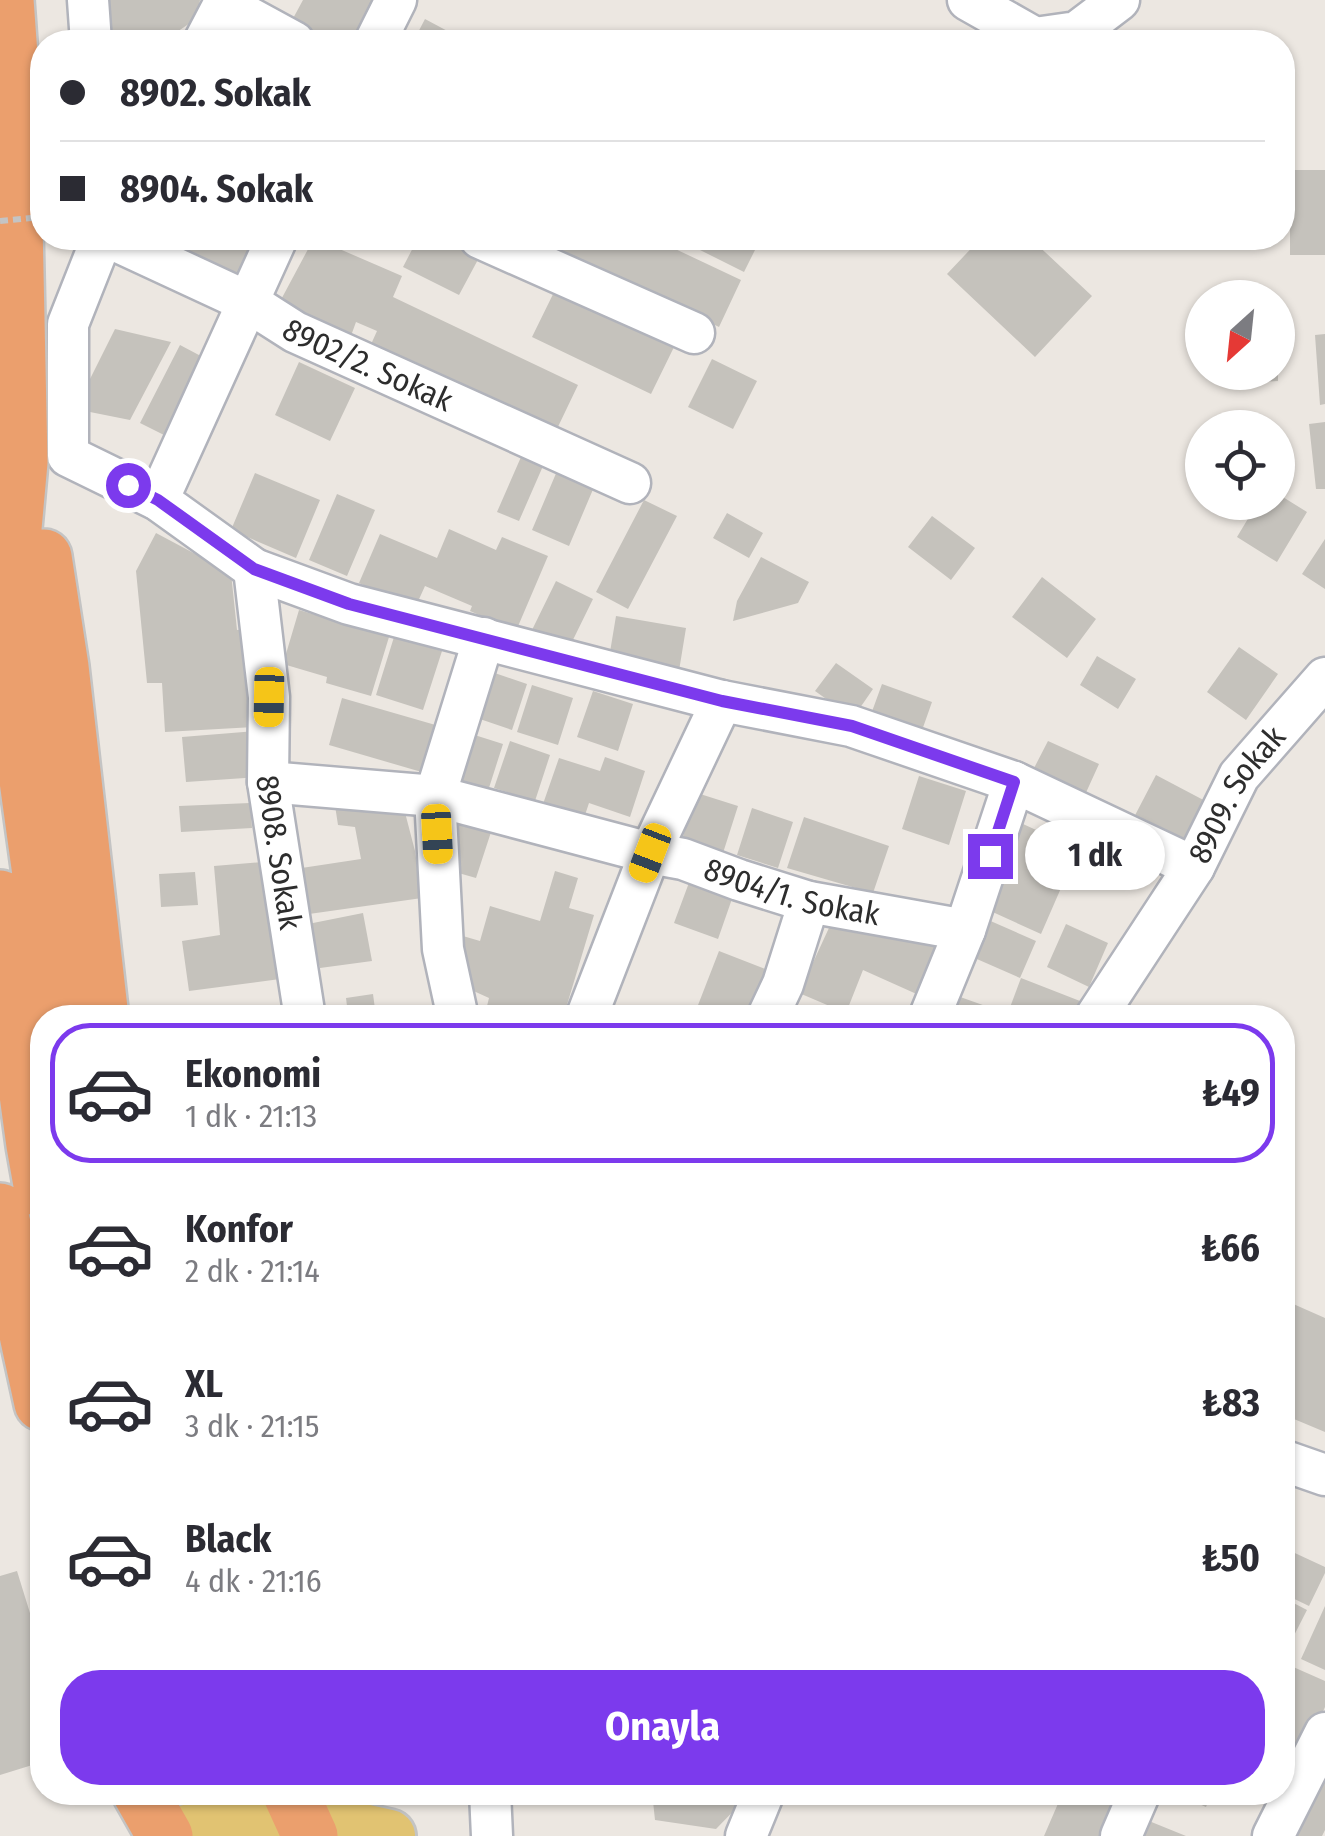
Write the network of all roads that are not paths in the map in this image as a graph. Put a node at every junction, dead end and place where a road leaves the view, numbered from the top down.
1 (6, 0) edge
2 (88, 0) edge
3 (396, 0) edge
4 (968, 0) edge
5 (1119, 0) edge
6 (225, 2) edge
7 (90, 30) edge
8 (210, 30) edge
9 (273, 30) edge
10 (381, 30) edge
11 (1021, 30) edge
12 (1079, 30) edge
13 (97, 250) edge
14 (136, 250) edge
15 (272, 250) edge
16 (507, 250) edge
17 (248, 302) junction
18 (694, 333) dead end
19 (20, 462) junction
20 (630, 484) dead end
21 (158, 500) junction
22 (254, 569) junction
23 (484, 638) junction
24 (1325, 678) edge
25 (722, 701) junction
26 (268, 782) junction
27 (1014, 782) junction
28 (435, 796) junction
29 (650, 853) junction
30 (1194, 866) junction
31 (0, 898) edge
32 (810, 902) junction
33 (965, 930) junction
34 (58, 1005) edge
35 (99, 1005) edge
36 (302, 1005) edge
37 (455, 1005) edge
38 (591, 1005) edge
39 (773, 1005) edge
40 (934, 1005) edge
41 (1103, 1005) edge
42 (30, 1116) edge
43 (0, 1210) edge
44 (30, 1347) edge
45 (1325, 1733) edge
46 (1295, 1792) edge
47 (148, 1805) edge
48 (491, 1805) edge
49 (759, 1805) edge
50 (1134, 1805) edge
51 (1289, 1805) edge
52 (300, 1815) edge
53 (167, 1836) edge
54 (389, 1836) edge
55 (492, 1836) edge
56 (746, 1836) edge
57 (1121, 1836) edge
58 (1273, 1836) edge

1 - 19 highway
2 - 7 street
3 - 10 street
4 - 11 street
5 - 12 street
6 - 8 street
6 - 9 street
13 - 21 street
14 - 17 street, 8902/2. Sokak
15 - 17 street
16 - 18 street
17 - 20 street, 8902/2. Sokak
17 - 21 street
19 - 34 highway
19 - 35 highway
21 - 22 street
22 - 23 street
22 - 26 street, 8908. Sokak
23 - 25 street
23 - 28 street
24 - 30 street, 8909. Sokak
25 - 27 street
25 - 29 street
26 - 28 street, 8904/1. Sokak
26 - 36 street, 8908. Sokak
27 - 30 street
27 - 33 street
28 - 29 street, 8904/1. Sokak
28 - 37 street
29 - 32 street, 8904/1. Sokak
29 - 38 street
30 - 41 street, 8909. Sokak
31 - 42 highway
32 - 33 street, 8904/1. Sokak
32 - 39 street
33 - 40 street
43 - 44 highway
45 - 46 street
47 - 53 highway
48 - 55 street
49 - 56 street
50 - 57 street
51 - 58 street
52 - 53 main road
52 - 54 main road

